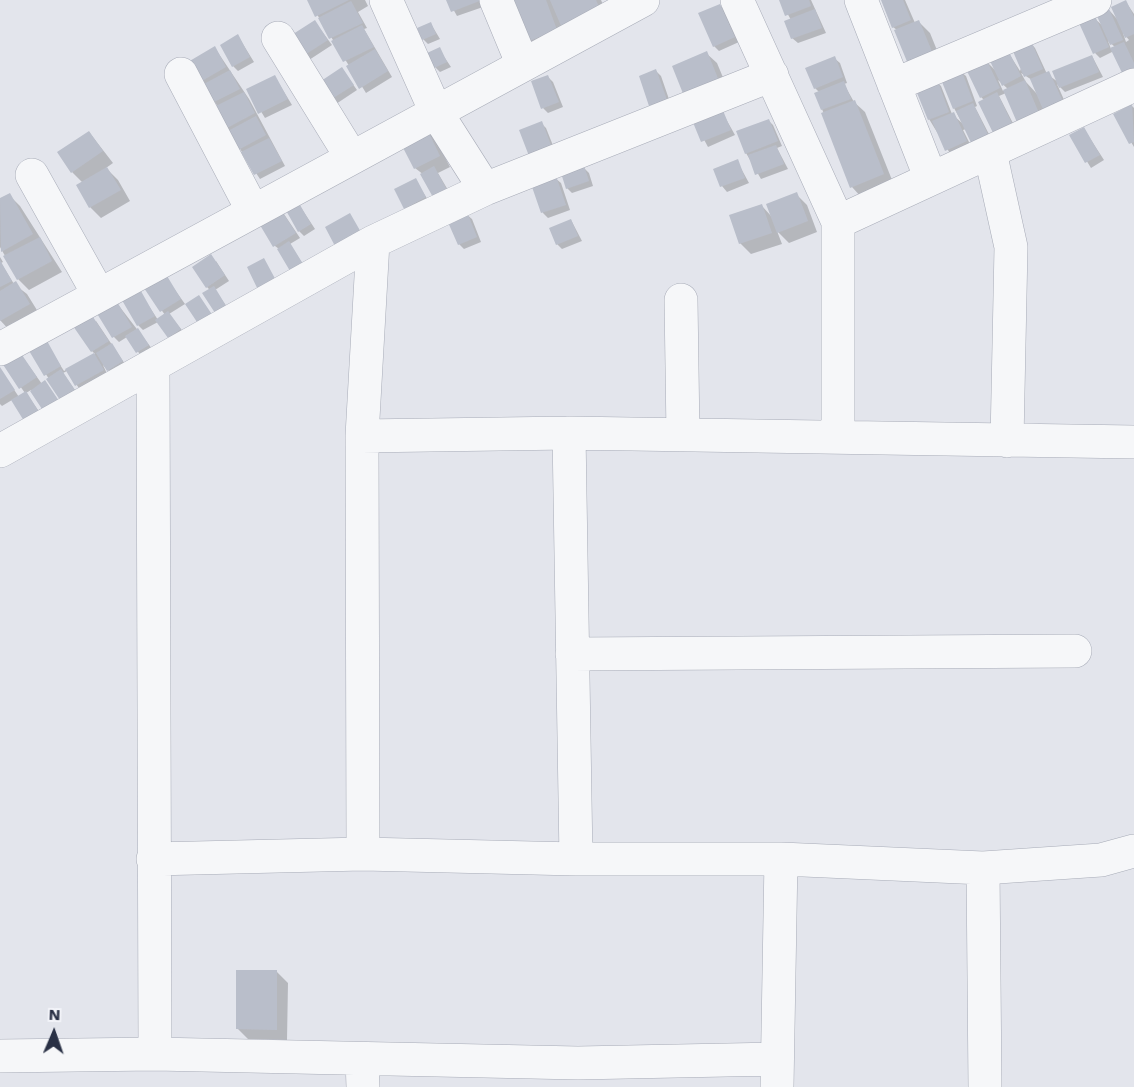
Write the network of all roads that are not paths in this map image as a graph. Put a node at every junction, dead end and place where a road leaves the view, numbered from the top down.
1 (386, 0) edge
2 (496, 0) edge
3 (737, 0) edge
4 (861, 0) edge
5 (1095, 0) edge
6 (627, 4) edge
7 (278, 38) dead end
8 (523, 65) junction
9 (181, 74) dead end
10 (772, 75) junction
11 (894, 85) junction
12 (1134, 86) edge
13 (436, 112) junction
14 (990, 152) junction
15 (352, 158) junction
16 (32, 175) dead end
17 (931, 179) junction
18 (485, 189) junction
19 (253, 212) junction
20 (838, 222) junction
21 (373, 242) junction
22 (99, 296) junction
23 (681, 300) dead end
24 (0, 349) edge
25 (153, 366) junction
26 (569, 433) junction
27 (683, 435) junction
28 (362, 436) junction
29 (838, 436) junction
30 (1007, 441) junction
31 (1134, 442) edge
32 (0, 451) edge
33 (1075, 651) dead end
34 (572, 654) junction
35 (1134, 851) edge
36 (363, 854) junction
37 (153, 859) junction
38 (576, 859) junction
39 (781, 859) junction
40 (983, 868) junction
41 (155, 1054) junction
42 (0, 1056) edge
43 (363, 1073) edge
44 (777, 1073) edge
45 (578, 1075) edge
46 (985, 1087) edge

1 - 13 street
2 - 8 street
3 - 10 street
4 - 11 street
5 - 11 street
6 - 8 street
7 - 15 street
8 - 13 street
9 - 19 street
10 - 18 street
10 - 20 street
11 - 17 street
12 - 14 street
13 - 15 street
13 - 18 street
14 - 17 street
14 - 30 street
15 - 19 street
16 - 22 street
17 - 20 street
18 - 21 street
19 - 22 street
20 - 29 street
21 - 25 street
21 - 28 street
22 - 24 street
23 - 27 street
25 - 32 street
25 - 37 street
26 - 27 street
26 - 28 street
26 - 34 street
27 - 29 street
28 - 36 street
29 - 30 street
30 - 31 street
33 - 34 street
34 - 38 street
35 - 40 street
36 - 37 street
36 - 38 street
37 - 41 street
38 - 39 street
39 - 40 street
39 - 44 street
40 - 46 street
41 - 42 street
41 - 43 street
43 - 45 street
44 - 45 street

